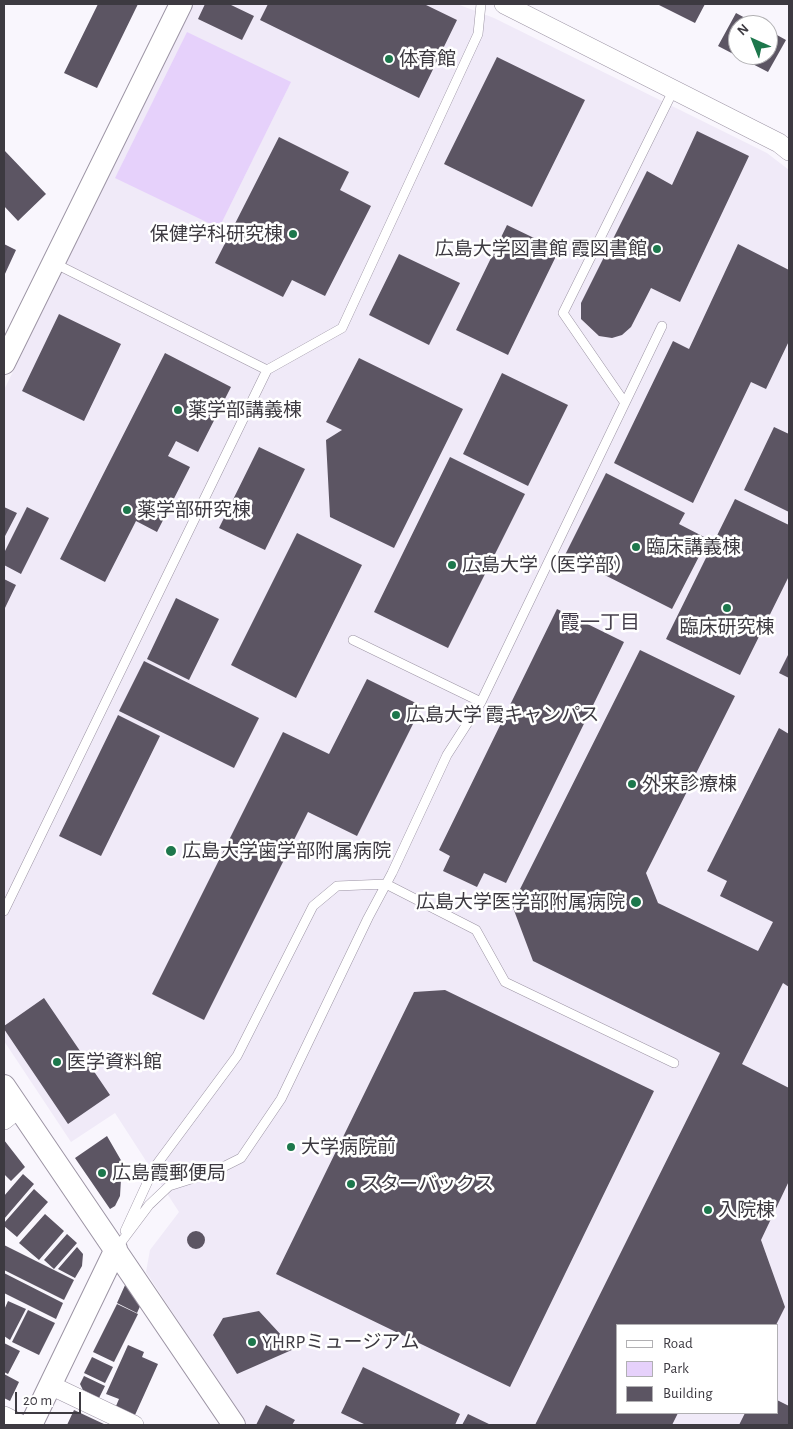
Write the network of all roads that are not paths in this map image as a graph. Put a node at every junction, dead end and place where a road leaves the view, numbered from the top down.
1 (181, 4) edge
2 (481, 4) edge
3 (504, 4) edge
4 (674, 89) junction
5 (789, 151) edge
6 (54, 263) junction
7 (662, 326) dead end
8 (4, 363) edge
9 (267, 370) junction
10 (625, 403) junction
11 (353, 640) dead end
12 (481, 702) junction
13 (386, 884) junction
14 (4, 911) edge
15 (674, 1063) dead end
16 (4, 1086) edge
17 (11, 1114) edge
18 (116, 1249) junction
19 (50, 1385) junction
20 (4, 1416) edge
21 (22, 1425) edge
22 (31, 1425) edge
23 (134, 1425) edge
24 (234, 1425) edge

1 - 6 street
2 - 9 lane
3 - 4 street
4 - 5 street
4 - 10 lane
6 - 8 street
6 - 9 lane
7 - 10 lane
9 - 14 lane
10 - 12 lane
11 - 12 lane
12 - 13 lane
13 - 15 lane
13 - 18 lane
13 - 18 lane
16 - 17 street
17 - 18 street
18 - 19 street
18 - 24 street
19 - 22 street
19 - 23 street
20 - 21 street

